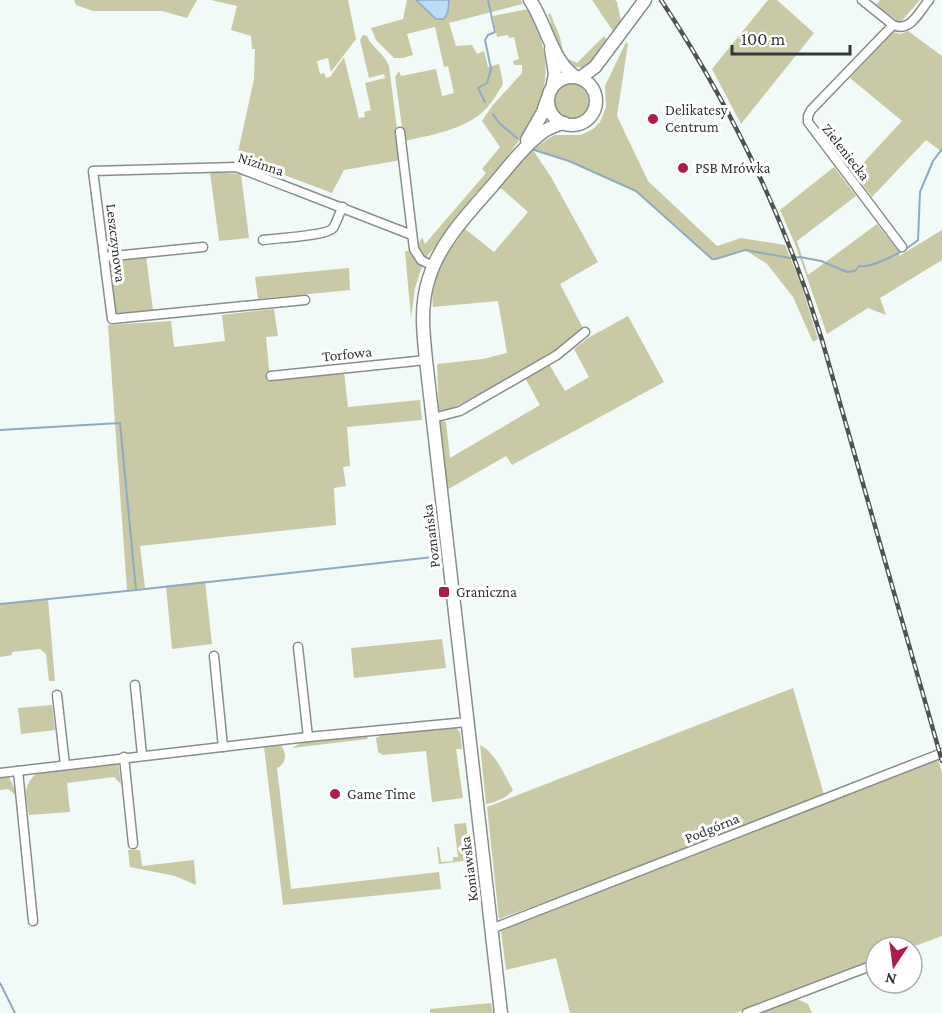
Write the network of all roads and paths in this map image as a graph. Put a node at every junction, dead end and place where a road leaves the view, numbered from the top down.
1 (530, 0) edge
2 (645, 0) edge
3 (862, 0) edge
4 (929, 0) edge
5 (544, 25) junction
6 (893, 25) junction
7 (612, 46) junction
8 (578, 78) junction
9 (551, 90) junction
10 (594, 94) junction
11 (564, 123) junction
12 (400, 132) dead end
13 (518, 155) junction
14 (93, 171) joint
15 (343, 207) junction
16 (412, 235) junction
17 (263, 240) dead end
18 (202, 247) dead end
19 (902, 247) dead end
20 (104, 257) junction
21 (434, 266) junction
22 (305, 300) dead end
23 (585, 332) dead end
24 (426, 360) junction
25 (271, 376) dead end
26 (433, 418) junction
27 (298, 646) dead end
28 (214, 656) dead end
29 (135, 685) dead end
30 (57, 695) dead end
31 (467, 722) junction
32 (308, 737) junction
33 (224, 747) junction
34 (942, 753) edge
35 (142, 755) junction
36 (124, 757) junction
37 (65, 765) junction
38 (18, 771) junction
39 (0, 773) edge
40 (133, 844) dead end
41 (33, 921) dead end
42 (491, 929) junction
43 (864, 969) edge
44 (501, 1013) edge
45 (747, 1013) edge

1 - 5 main road, Poznańska
2 - 7 main road
3 - 6 street
4 - 6 street
5 - 8 main road, Poznańska
5 - 9 main road, Poznańska
6 - 19 street, Zieleniecka
7 - 8 main road
7 - 10 main road
8 - 9 main road
8 - 10 main road
9 - 11 main road
9 - 13 main road, Poznańska
10 - 11 main road
11 - 13 main road, Poznańska
12 - 16 street
13 - 21 main road, Poznańska
14 - 15 street, Nizinna
14 - 20 street, Leszczynowa
15 - 16 street, Nizinna
15 - 17 street
16 - 21 street
18 - 20 street
20 - 22 street, Leszczynowa
21 - 24 main road, Poznańska
23 - 26 street
24 - 25 street, Torfowa
24 - 26 main road, Poznańska
26 - 31 main road, Poznańska
27 - 32 street
28 - 33 street
29 - 35 street
30 - 37 street
31 - 32 street
31 - 42 main road, Koniawska
32 - 33 street
33 - 35 street
34 - 42 street, Podgórna
35 - 36 street
36 - 37 street
36 - 40 street
37 - 38 street
38 - 39 street
38 - 41 street
42 - 44 main road, Koniawska
43 - 45 street

